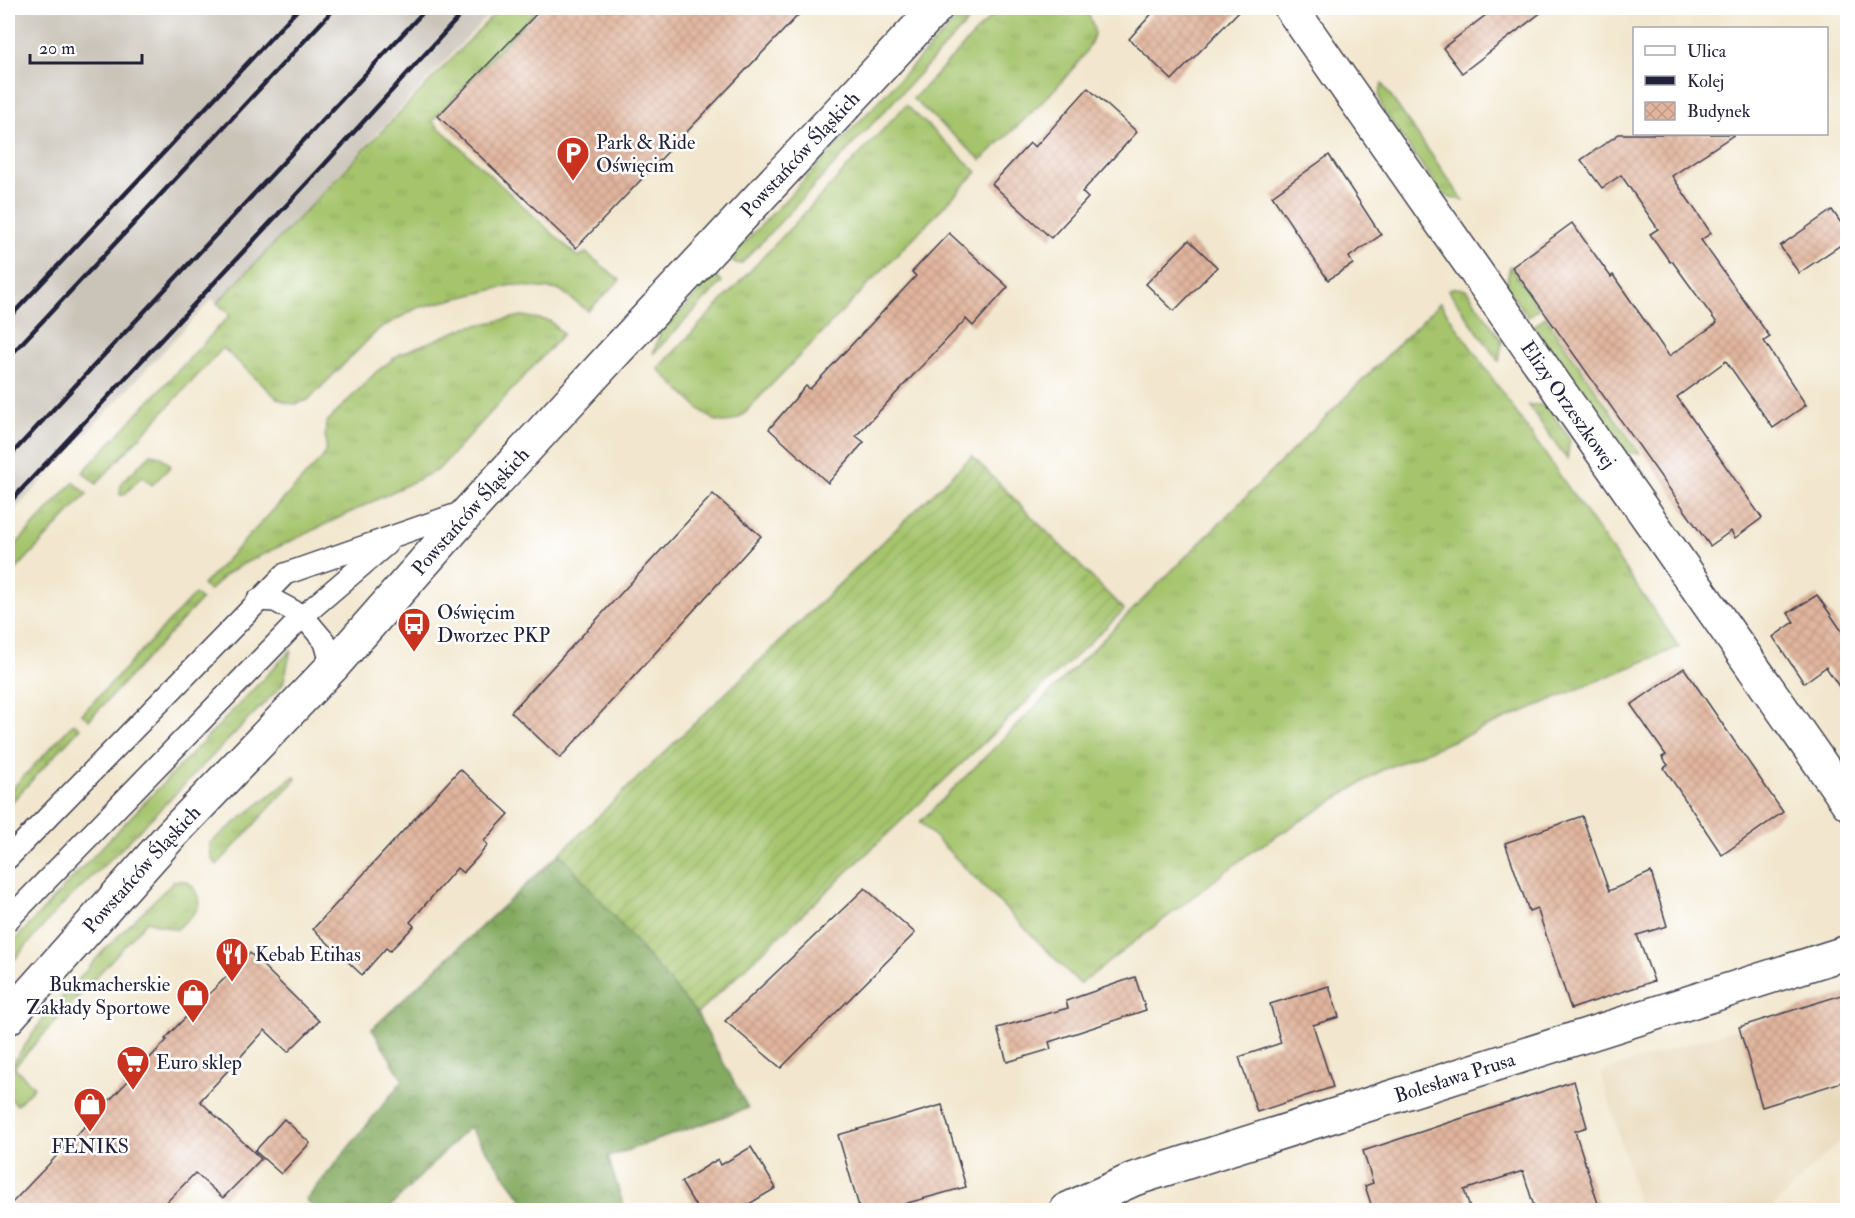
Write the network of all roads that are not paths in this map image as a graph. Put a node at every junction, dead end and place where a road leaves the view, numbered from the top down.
1 (936, 8) edge
2 (1291, 8) edge
3 (470, 510) junction
4 (396, 536) junction
5 (258, 600) junction
6 (303, 616) junction
7 (332, 667) junction
8 (1848, 803) edge
9 (8, 858) edge
10 (8, 920) edge
11 (1848, 952) edge
12 (8, 1018) edge
13 (1066, 1210) edge

1 - 3 street, Powstańców Śląskich
2 - 8 street, Elizy Orzeszkowej
3 - 4 lane
3 - 7 street, Powstańców Śląskich
4 - 5 lane
4 - 6 lane
5 - 6 lane
5 - 9 lane
6 - 7 lane
6 - 10 lane
7 - 12 street, Powstańców Śląskich
11 - 13 street, Bolesława Prusa

